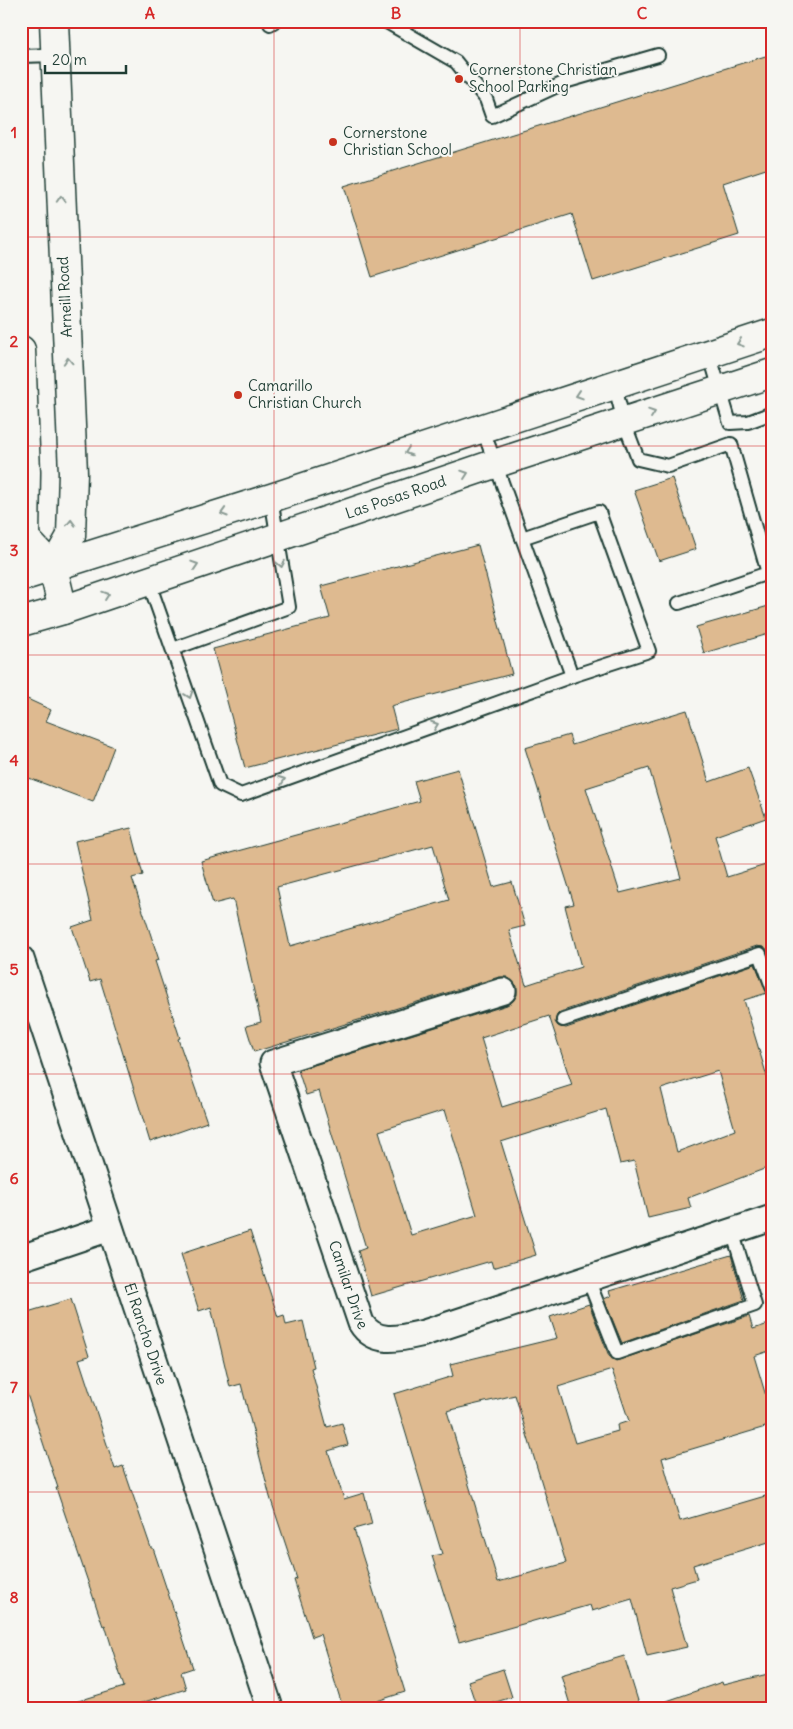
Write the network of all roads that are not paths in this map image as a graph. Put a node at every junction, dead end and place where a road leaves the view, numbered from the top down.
1 (54, 21) edge
2 (385, 21) edge
3 (56, 55) junction
4 (658, 55) dead end
5 (21, 56) edge
6 (772, 333) edge
7 (21, 350) edge
8 (709, 353) junction
9 (772, 374) edge
10 (614, 383) junction
11 (719, 390) junction
12 (772, 413) edge
13 (624, 422) junction
14 (730, 423) junction
15 (482, 427) junction
16 (731, 444) junction
17 (494, 464) junction
18 (270, 498) junction
19 (522, 538) junction
20 (276, 539) junction
21 (53, 568) junction
22 (21, 577) edge
23 (148, 580) junction
24 (679, 603) dead end
25 (63, 610) junction
26 (21, 622) edge
27 (173, 649) junction
28 (572, 676) junction
29 (21, 959) edge
30 (772, 987) edge
31 (503, 991) dead end
32 (563, 1020) dead end
33 (772, 1218) edge
34 (110, 1228) junction
35 (732, 1231) junction
36 (21, 1258) edge
37 (588, 1278) junction
38 (270, 1708) edge

1 - 3 main road, Arneill Road
2 - 4 lane
3 - 5 lane
21 -> 3 main road, Arneill Road
6 -> 8 main road
7 - 21 main road
8 - 10 main road
8 - 11 lane
9 - 11 main road, Las Posas Road
10 - 13 lane
10 -> 15 main road
13 -> 11 main road, Las Posas Road
11 - 14 lane
12 - 14 lane
13 - 16 lane
13 - 17 main road, Las Posas Road
14 - 16 lane
15 - 17 lane
15 -> 18 main road
16 - 24 lane
17 - 19 lane
20 -> 17 main road, Las Posas Road
18 - 20 lane
18 -> 21 main road
19 - 28 lane
19 - 28 lane
23 -> 20 main road, Las Posas Road
20 -> 27 lane
21 - 22 main road
21 - 25 main road
25 -> 23 main road, Las Posas Road
23 - 27 lane
25 - 26 main road, Las Posas Road
27 -> 28 lane
29 - 34 street, El Rancho Drive
30 - 32 lane
31 - 37 street, Camilar Drive
33 - 35 street, Camilar Drive
34 - 36 street
34 - 38 street, El Rancho Drive
35 - 37 street, Camilar Drive
35 - 37 lane

